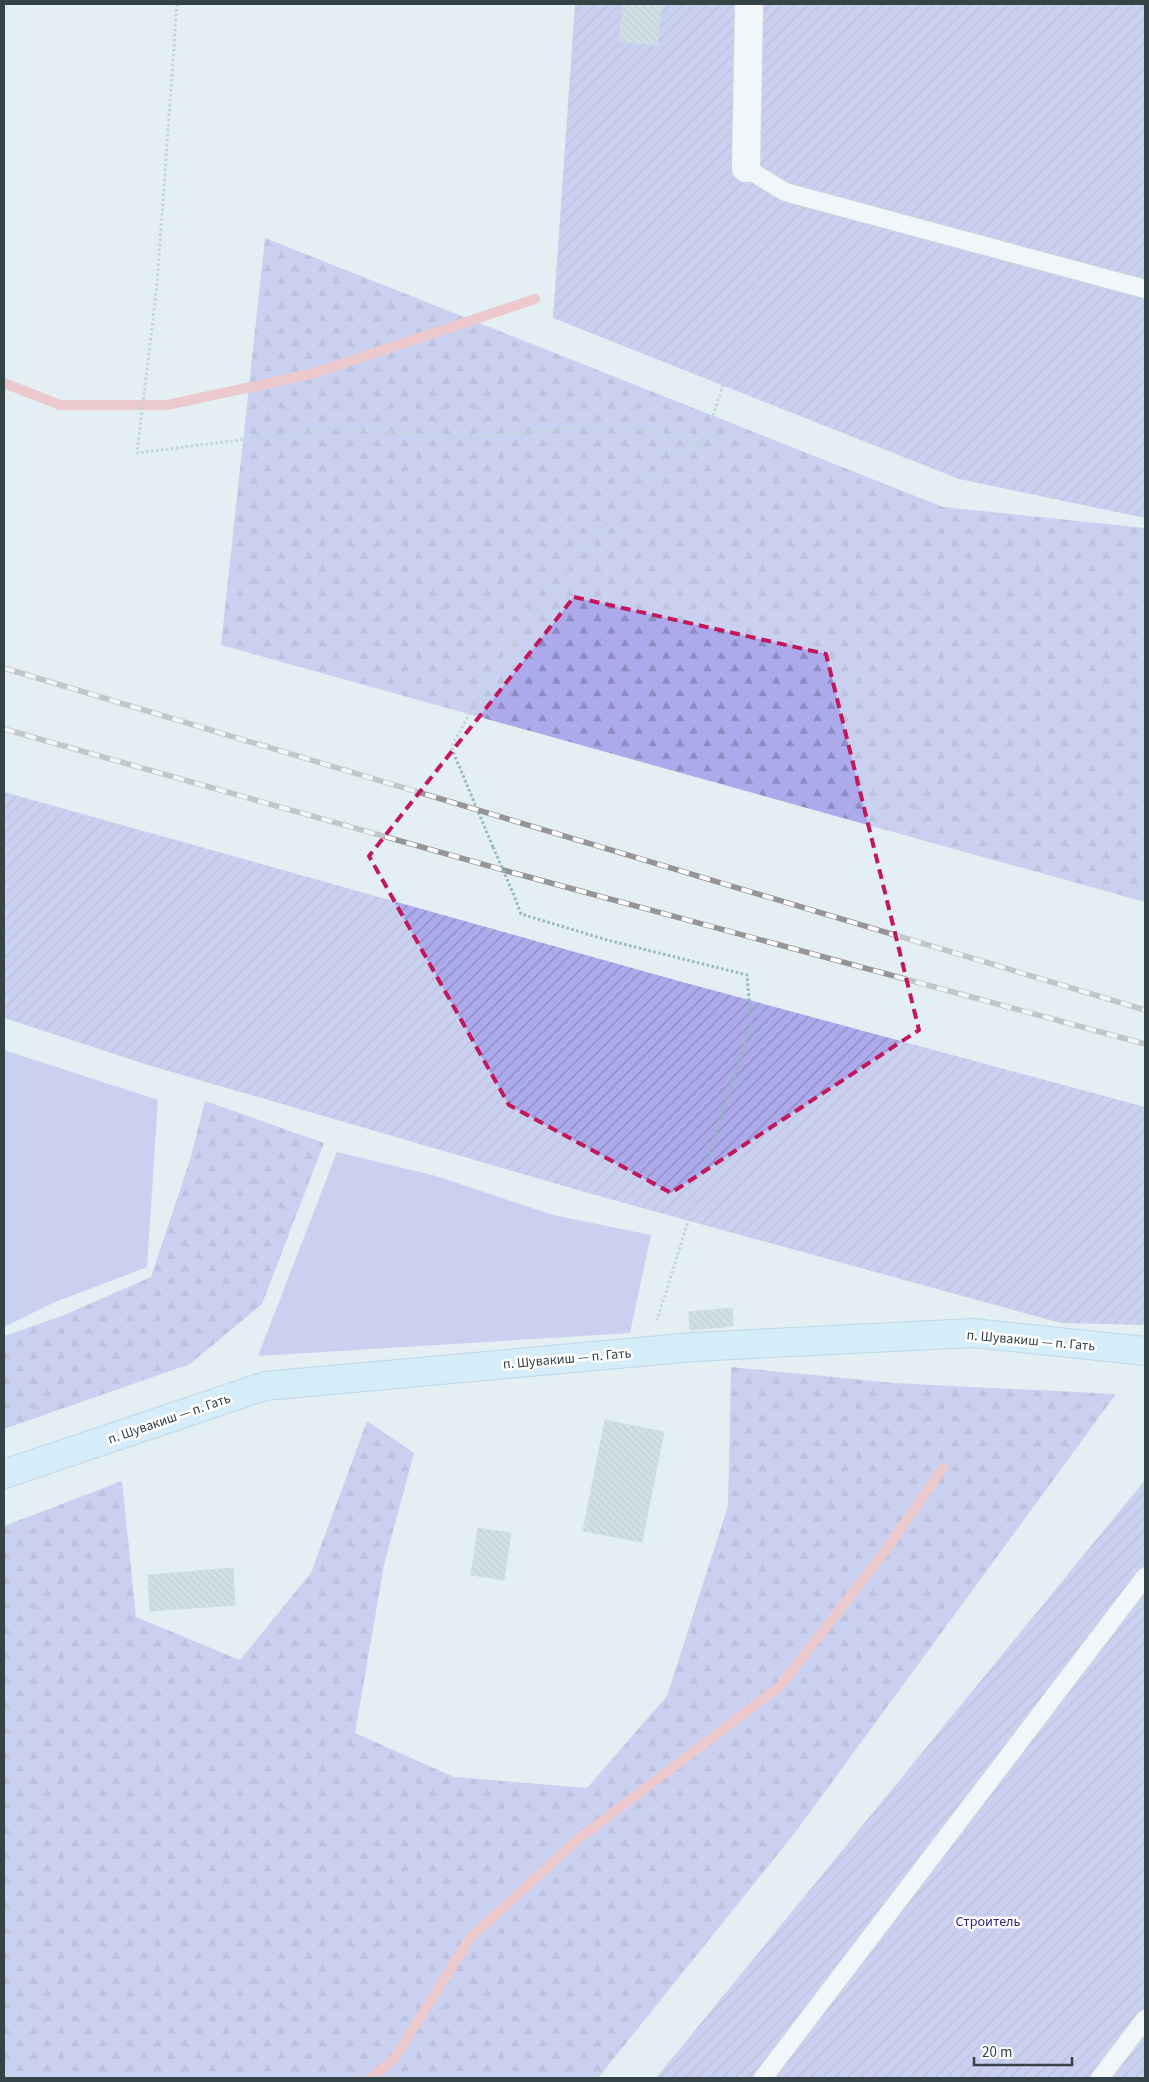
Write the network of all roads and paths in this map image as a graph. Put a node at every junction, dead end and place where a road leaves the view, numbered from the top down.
1 (177, 4) edge
2 (750, 4) edge
3 (746, 168) joint
4 (785, 192) junction
5 (1145, 289) edge
6 (704, 444) junction
7 (1145, 1350) edge
8 (647, 1351) junction
9 (4, 1474) edge
10 (1145, 1577) edge
11 (1145, 2019) edge
12 (763, 2078) edge
13 (1100, 2078) edge

1 - 6 path
2 - 3 street
3 - 4 lane
4 - 5 lane
4 - 6 path
6 - 8 path, bridge
7 - 8 street, п. Шувакиш — п. Гать
8 - 9 street, п. Шувакиш — п. Гать
10 - 12 lane
11 - 13 lane

